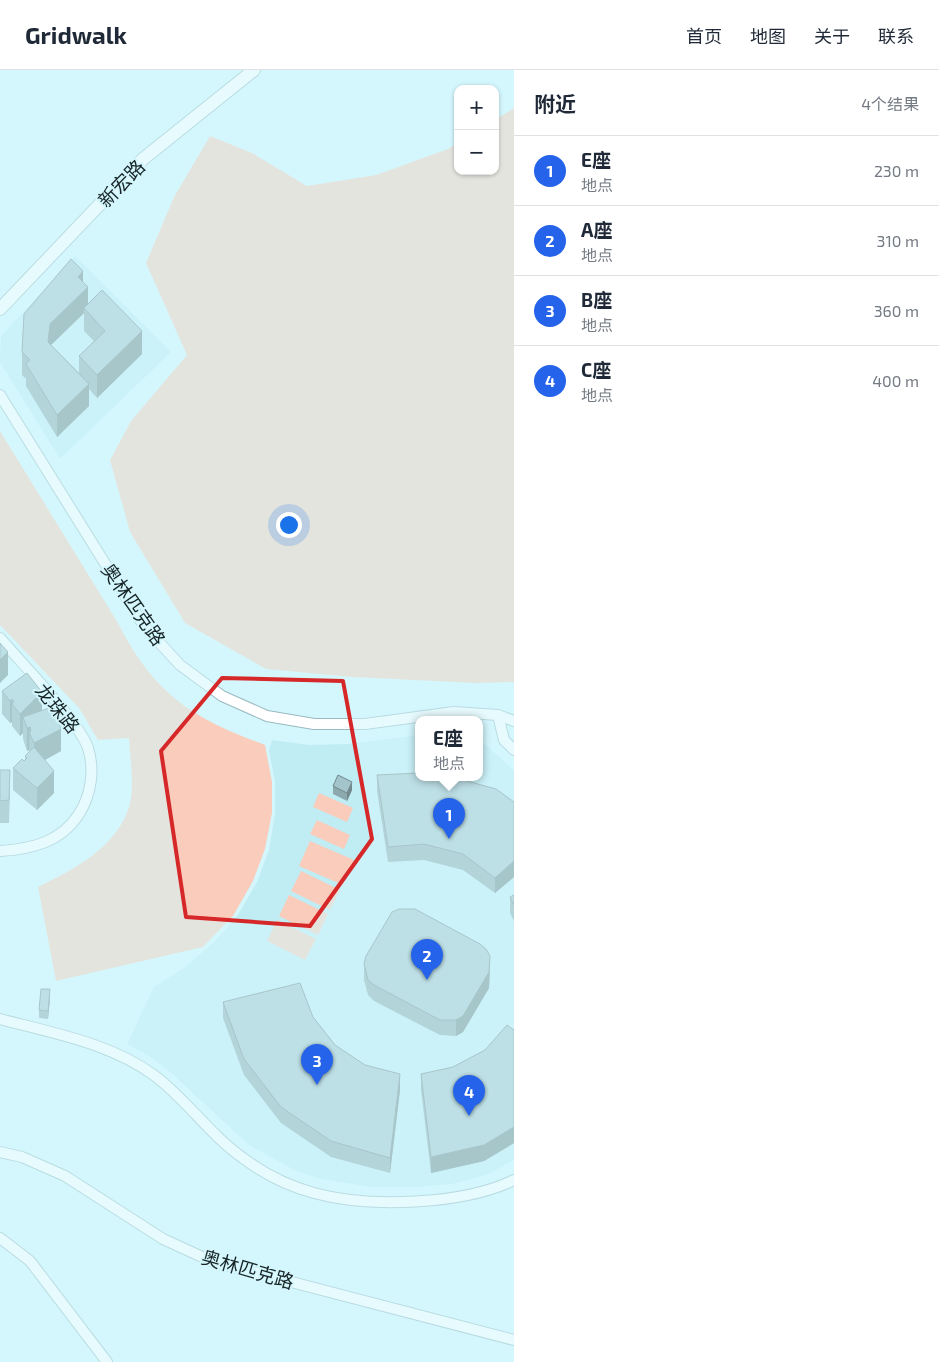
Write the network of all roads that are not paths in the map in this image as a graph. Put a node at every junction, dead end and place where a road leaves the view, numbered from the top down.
1 (254, 70) edge
2 (0, 309) edge
3 (0, 395) edge
4 (0, 638) edge
5 (498, 715) junction
6 (424, 716) edge
7 (415, 717) edge
8 (514, 720) edge
9 (514, 750) edge
10 (0, 851) edge
11 (0, 1018) edge
12 (0, 1152) edge
13 (514, 1180) edge
14 (0, 1238) edge
15 (514, 1340) edge
16 (107, 1362) edge

1 - 2 main road, 新宏路
3 - 7 street, 奥林匹克路
4 - 10 street, 龙珠路
5 - 6 street, 奥林匹克路
5 - 8 street, 奥林匹克路
5 - 9 street
11 - 13 street
12 - 15 street, 奥林匹克路
14 - 16 street

